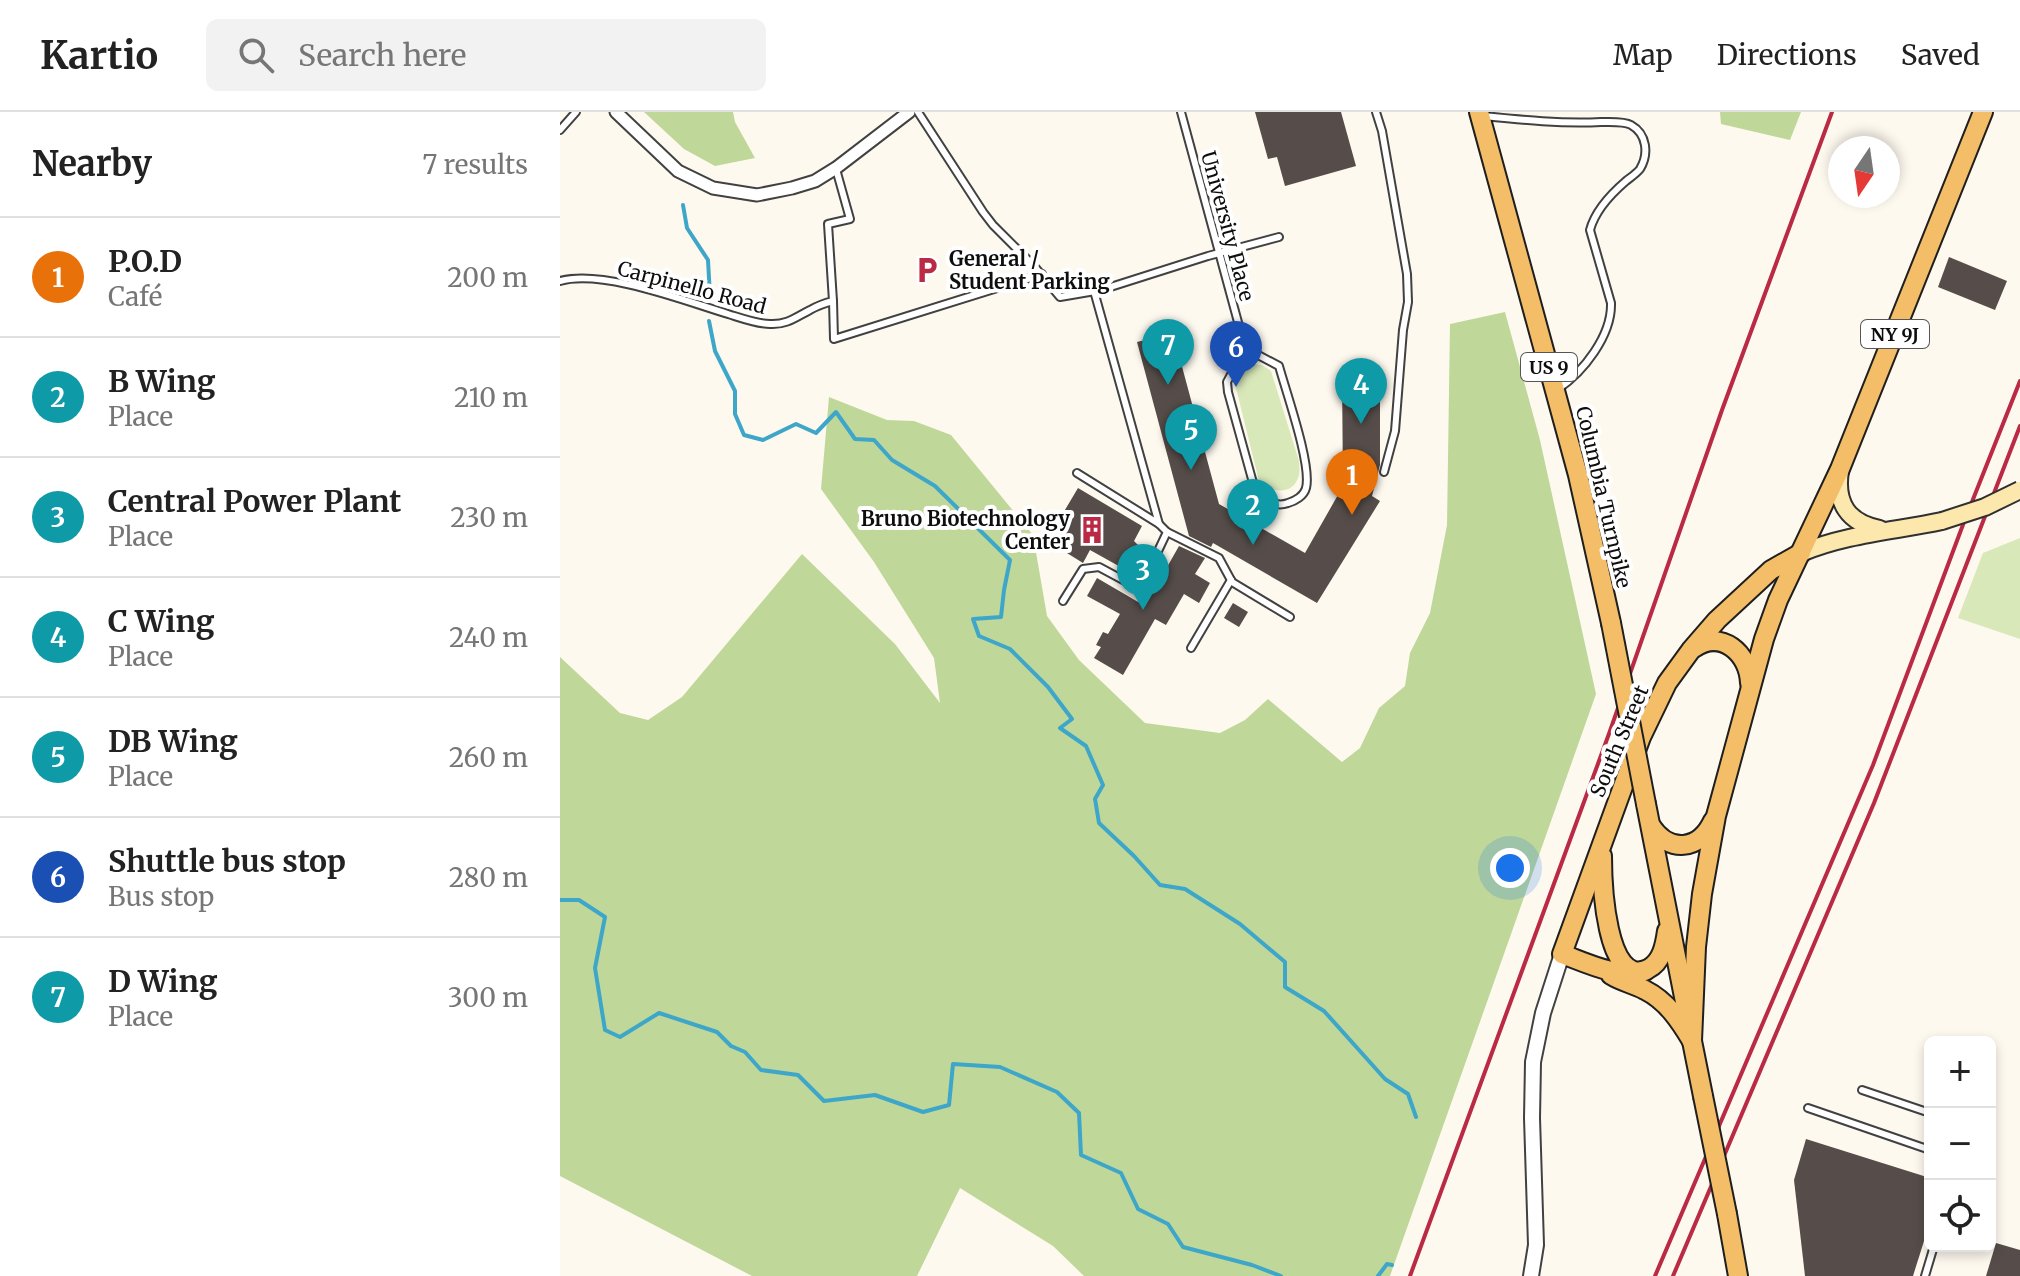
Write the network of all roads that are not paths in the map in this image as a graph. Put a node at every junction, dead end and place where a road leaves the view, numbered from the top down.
1 (576, 112) edge
2 (616, 112) edge
3 (909, 112) edge
4 (918, 112) edge
5 (1181, 112) edge
6 (1376, 112) edge
7 (1983, 112) edge
8 (1480, 114) edge
9 (560, 130) edge
10 (836, 168) junction
11 (1279, 237) dead end
12 (1219, 253) junction
13 (1042, 274) junction
14 (560, 281) edge
15 (1094, 291) junction
16 (833, 301) junction
17 (1245, 348) junction
18 (1556, 391) junction
19 (1840, 469) junction
20 (1384, 472) dead end
21 (1077, 473) dead end
22 (2020, 490) edge
23 (1159, 524) junction
24 (1894, 530) junction
25 (1167, 532) junction
26 (1801, 553) junction
27 (1231, 580) junction
28 (1063, 601) dead end
29 (1290, 617) dead end
30 (1191, 648) dead end
31 (1691, 650) junction
32 (1750, 689) junction
33 (1716, 816) junction
34 (1651, 826) junction
35 (1603, 841) junction
36 (1668, 916) junction
37 (1562, 954) junction
38 (1602, 969) junction
39 (1645, 971) junction
40 (1692, 1041) junction
41 (1862, 1090) dead end
42 (1808, 1108) dead end
43 (1924, 1111) edge
44 (1924, 1148) edge
45 (1932, 1252) edge
46 (1531, 1276) edge
47 (1738, 1276) edge
48 (1925, 1276) edge

1 - 9 lane
2 - 10 street
3 - 10 street
4 - 13 lane
5 - 12 lane, University Place
6 - 20 lane
7 - 19 main road, NY 9J
8 - 18 main road, Columbia Turnpike / US 9
8 - 18 lane
10 - 16 lane
11 - 12 lane
12 - 15 lane
12 - 17 lane, University Place
13 - 15 lane
13 - 16 lane
14 - 16 lane, Carpinello Road
15 - 23 lane
17 - 17 lane
18 - 34 main road, Columbia Turnpike / US 9, bridge
19 - 24 main road
19 - 26 main road, NY 9J
21 - 23 lane
22 - 24 main road, bridge
23 - 25 lane
24 - 26 main road
25 - 27 lane
25 - 28 lane
26 - 31 main road, South Street
26 - 32 main road
27 - 29 lane
27 - 30 lane
31 - 32 main road
31 - 35 main road, South Street
32 - 33 main road
33 - 34 main road
33 - 40 main road
34 - 36 main road, US 9
35 - 37 main road, South Street
35 - 39 main road
36 - 39 main road
36 - 40 main road, US 9
37 - 38 main road
37 - 46 street, South Street
38 - 39 main road
38 - 40 main road
40 - 47 main road, US 9, bridge
41 - 43 lane
42 - 44 lane
45 - 48 lane

